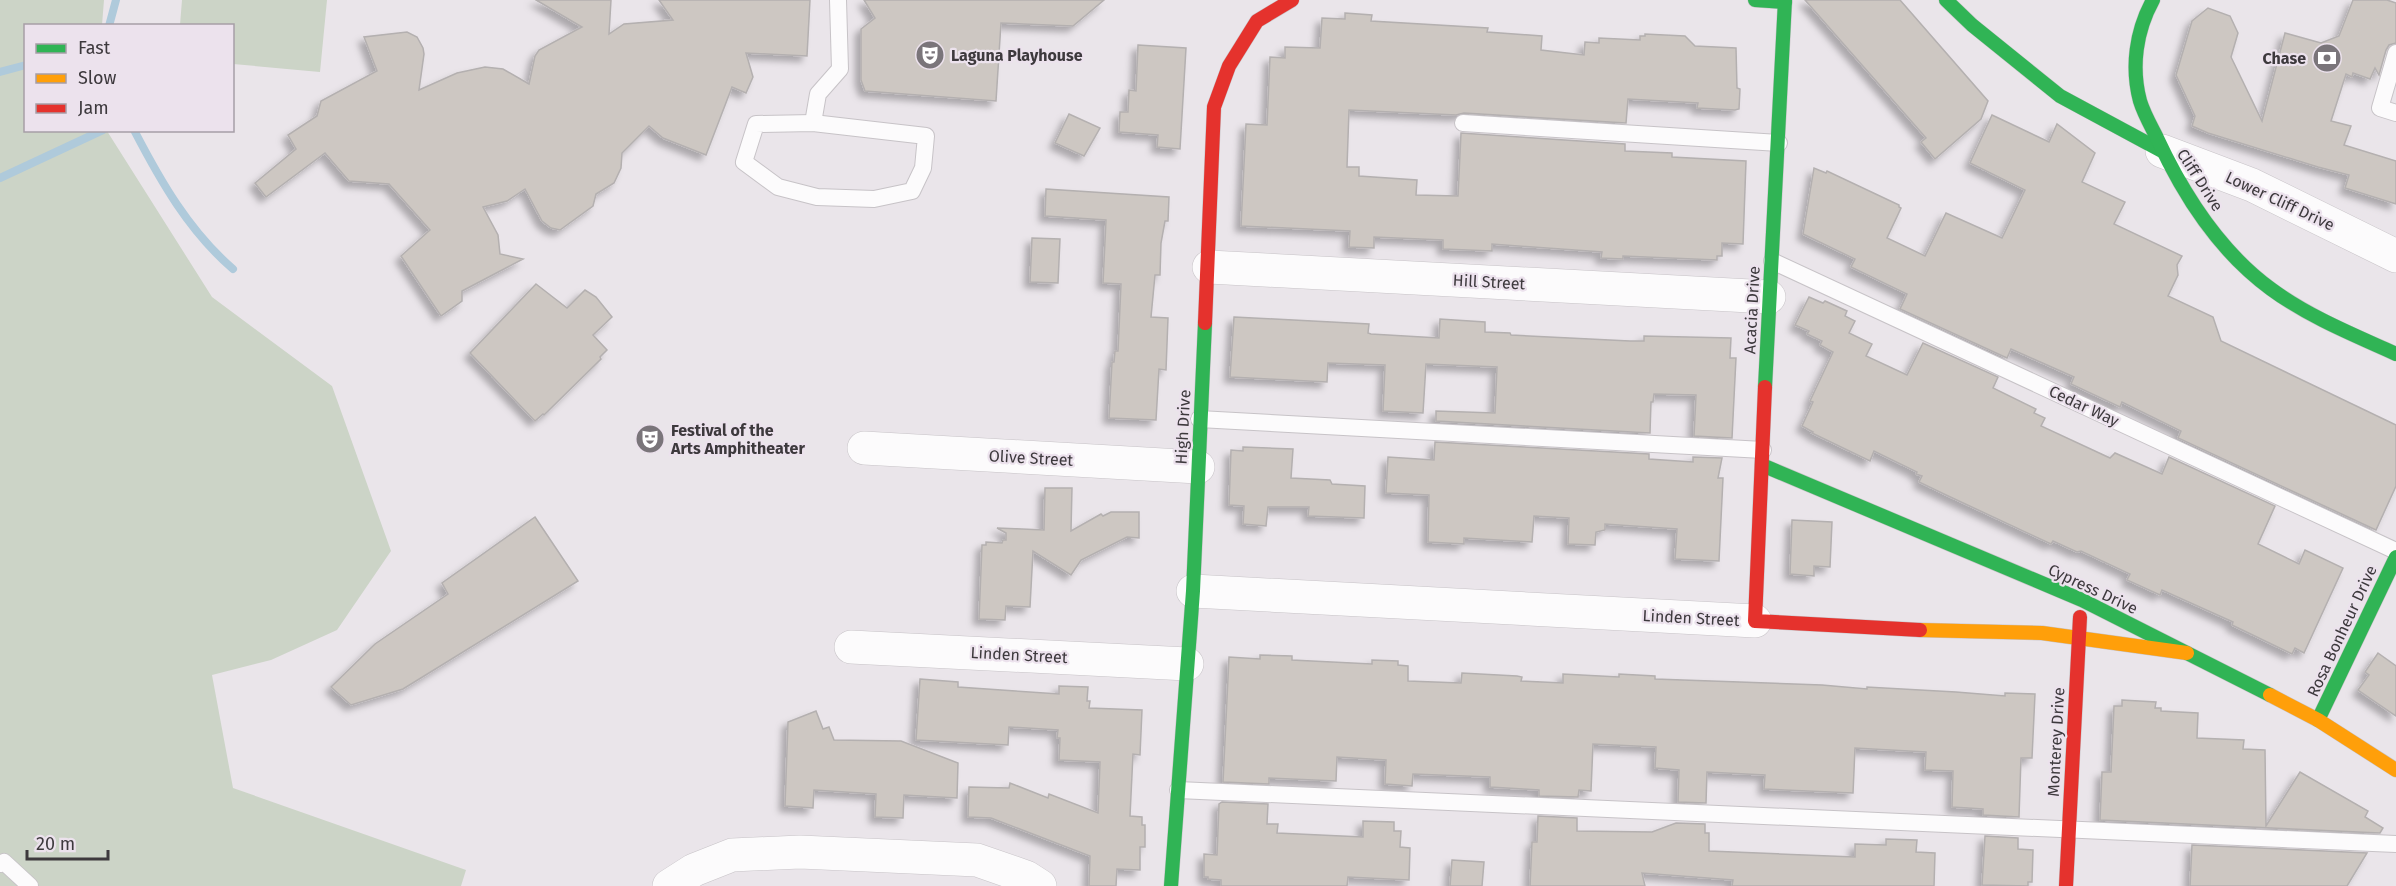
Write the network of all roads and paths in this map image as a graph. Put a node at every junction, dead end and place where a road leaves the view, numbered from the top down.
1 (838, 0) edge
2 (1292, 0) edge
3 (1755, 0) edge
4 (1946, 0) edge
5 (2153, 0) edge
6 (1785, 1) edge
7 (2396, 53) edge
8 (2396, 112) edge
9 (813, 123) junction
10 (1463, 123) dead end
11 (1779, 143) junction
12 (2162, 151) junction
13 (2396, 256) edge
14 (1772, 261) junction
15 (1209, 267) junction
16 (1768, 297) junction
17 (2396, 354) edge
18 (1199, 419) junction
19 (864, 448) dead end
20 (1762, 457) junction
21 (1198, 467) junction
22 (2396, 551) edge
23 (2396, 557) edge
24 (1193, 591) junction
25 (2082, 600) junction
26 (1755, 621) junction
27 (2078, 637) junction
28 (851, 647) dead end
29 (2187, 652) junction
30 (1187, 664) junction
31 (2318, 720) junction
32 (2396, 770) edge
33 (1178, 790) junction
34 (2069, 829) junction
35 (2396, 844) edge
36 (0, 864) edge
37 (30, 886) edge
38 (669, 886) edge
39 (1040, 886) edge
40 (1171, 886) edge
41 (2066, 886) edge

1 - 9 lane
2 - 15 street, High Drive
3 - 6 street
4 - 12 street, Cliff Drive
5 - 12 street
6 - 11 street, Acacia Drive
7 - 8 lane
9 - 9 lane
10 - 11 lane
11 - 14 street, Acacia Drive
12 - 13 street, Lower Cliff Drive
12 - 17 street, Cliff Drive
14 - 16 street, Acacia Drive
14 - 22 lane, Cedar Way
15 - 16 street, Hill Street
15 - 18 street, High Drive
16 - 20 street, Acacia Drive
18 - 20 lane
18 - 21 street, High Drive
19 - 21 street, Olive Street
20 - 25 street, Cypress Drive
20 - 26 street, Acacia Drive
21 - 24 street, High Drive
23 - 31 street, Rosa Bonheur Drive
24 - 26 street, Linden Street
24 - 30 street, High Drive
25 - 27 street, Monterey Drive
25 - 29 street, Cypress Drive
26 - 27 street, Linden Street
27 - 29 street, Linden Street
27 - 34 street, Monterey Drive
28 - 30 street, Linden Street
29 - 31 street, Cypress Drive
30 - 33 street, High Drive
31 - 32 street, Cypress Drive
33 - 34 lane
33 - 40 street, High Drive
34 - 35 lane
34 - 41 street, Monterey Drive
36 - 37 lane
38 - 39 street

